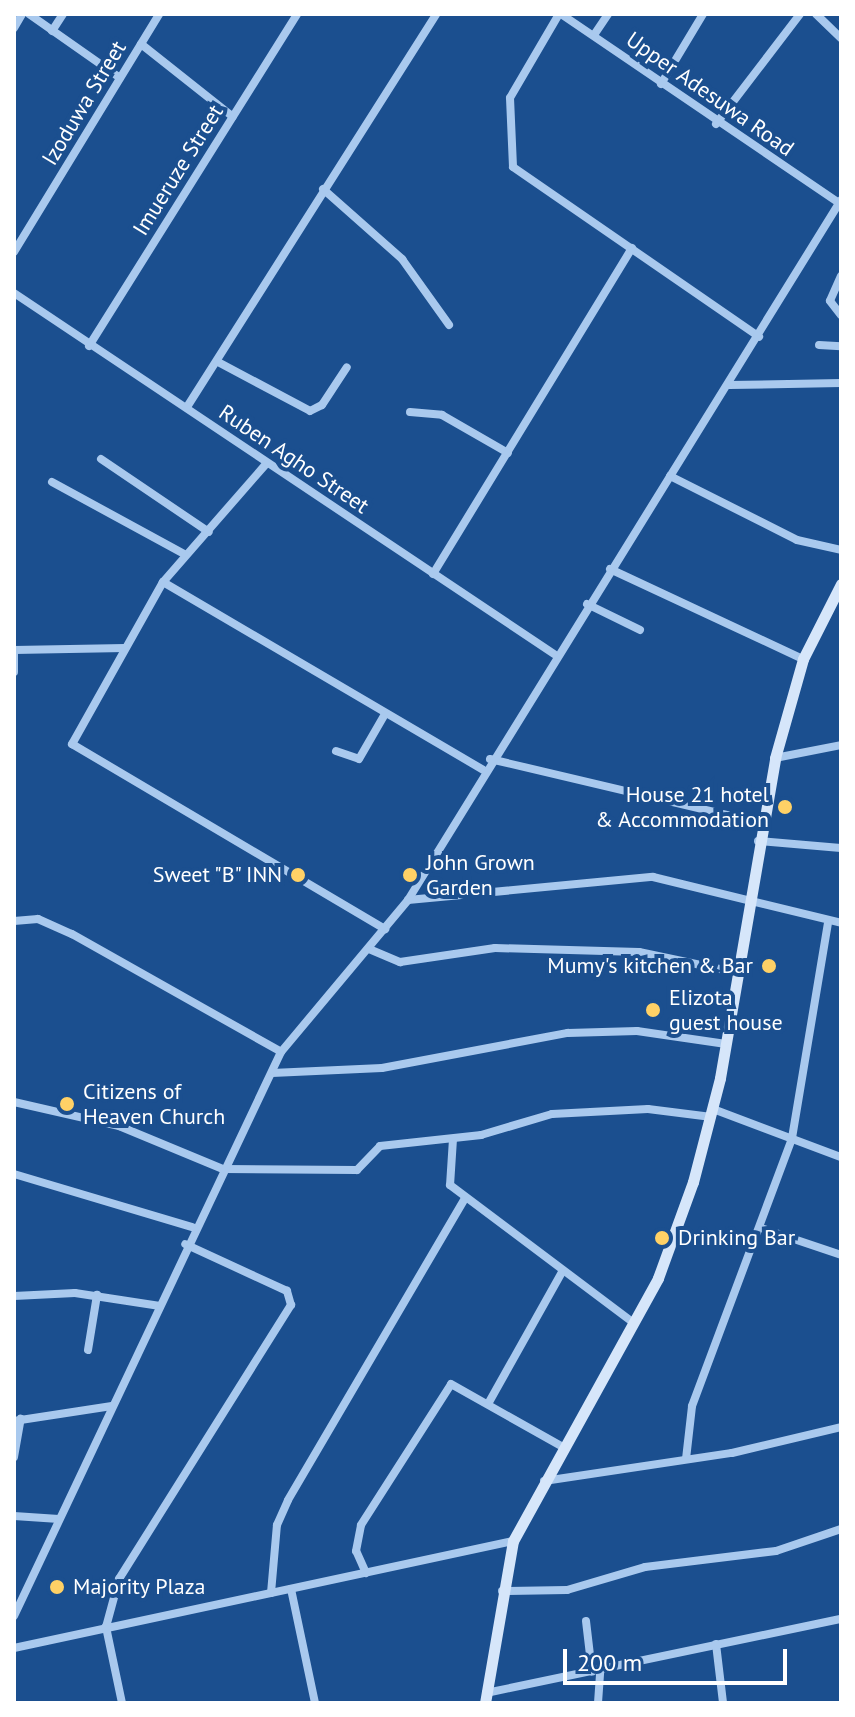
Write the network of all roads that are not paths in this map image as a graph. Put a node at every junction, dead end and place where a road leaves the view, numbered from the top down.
1 (22, 14) edge
2 (29, 14) edge
3 (63, 14) edge
4 (159, 14) edge
5 (297, 14) edge
6 (436, 14) edge
7 (560, 14) edge
8 (608, 14) edge
9 (703, 14) edge
10 (800, 14) edge
11 (820, 15) edge
12 (14, 28) edge
13 (52, 31) junction
14 (594, 35) junction
15 (841, 38) edge
16 (141, 44) junction
17 (120, 78) junction
18 (661, 84) junction
19 (233, 117) junction
20 (716, 124) junction
21 (323, 189) junction
22 (840, 202) edge
23 (632, 248) junction
24 (14, 252) edge
25 (841, 276) edge
26 (14, 293) edge
27 (841, 315) edge
28 (449, 325) dead end
29 (759, 337) junction
30 (819, 345) dead end
31 (89, 346) junction
32 (841, 346) edge
33 (218, 362) junction
34 (347, 367) dead end
35 (841, 383) edge
36 (729, 385) junction
37 (187, 407) junction
38 (410, 412) dead end
39 (508, 453) junction
40 (101, 459) dead end
41 (266, 464) junction
42 (670, 476) junction
43 (52, 482) dead end
44 (209, 532) junction
45 (841, 550) edge
46 (184, 554) junction
47 (610, 569) junction
48 (433, 574) junction
49 (163, 582) junction
50 (841, 584) edge
51 (587, 604) junction
52 (640, 630) dead end
53 (125, 648) junction
54 (14, 650) edge
55 (554, 654) junction
56 (803, 659) junction
57 (14, 672) edge
58 (385, 714) junction
59 (841, 745) edge
60 (336, 751) dead end
61 (775, 758) junction
62 (490, 759) junction
63 (483, 770) junction
64 (760, 823) junction
65 (758, 841) junction
66 (841, 848) edge
67 (408, 900) junction
68 (749, 901) junction
69 (14, 921) edge
70 (841, 923) edge
71 (828, 924) junction
72 (385, 929) junction
73 (369, 949) junction
74 (739, 973) junction
75 (726, 1044) junction
76 (281, 1052) junction
77 (272, 1073) junction
78 (14, 1102) edge
79 (712, 1113) junction
80 (792, 1138) junction
81 (453, 1139) junction
82 (841, 1157) edge
83 (223, 1169) junction
84 (14, 1174) edge
85 (465, 1198) junction
86 (192, 1227) junction
87 (761, 1228) junction
88 (185, 1244) junction
89 (841, 1255) edge
90 (562, 1272) junction
91 (97, 1295) junction
92 (14, 1296) edge
93 (160, 1306) junction
94 (634, 1323) junction
95 (88, 1350) dead end
96 (488, 1404) junction
97 (112, 1406) junction
98 (18, 1420) edge
99 (841, 1427) edge
100 (563, 1447) junction
101 (14, 1457) edge
102 (686, 1459) junction
103 (543, 1481) junction
104 (14, 1516) edge
105 (59, 1519) junction
106 (841, 1529) edge
107 (513, 1541) junction
108 (366, 1573) junction
109 (291, 1589) junction
110 (501, 1591) junction
111 (271, 1593) junction
112 (14, 1616) edge
113 (841, 1619) edge
114 (586, 1621) dead end
115 (106, 1627) junction
116 (716, 1644) junction
117 (14, 1648) edge
118 (596, 1672) junction
119 (485, 1698) edge
120 (122, 1703) edge
121 (315, 1703) edge
122 (598, 1703) edge
123 (723, 1703) edge

1 - 12 street
2 - 13 street
3 - 13 street
4 - 16 street, Izoduwa Street
5 - 19 street, Imueruze Street
6 - 21 street
7 - 14 street, Upper Adesuwa Road
7 - 23 street
8 - 14 street
9 - 18 street
10 - 20 street
11 - 15 street
13 - 17 street
14 - 18 street, Upper Adesuwa Road
16 - 17 street, Izoduwa Street
16 - 19 street
17 - 24 street, Izoduwa Street
18 - 20 street, Upper Adesuwa Road
19 - 31 street, Imueruze Street
20 - 22 street, Upper Adesuwa Road
21 - 28 street
21 - 33 street
22 - 29 street
23 - 29 street
23 - 39 street
25 - 27 street
26 - 31 street, Ruben Agho Street
29 - 36 street
30 - 32 street
31 - 37 street, Ruben Agho Street
33 - 34 street
33 - 37 street
35 - 36 street
36 - 42 street
37 - 41 street, Ruben Agho Street
38 - 39 street
39 - 48 street
40 - 44 street
41 - 44 street
41 - 48 street, Ruben Agho Street
42 - 45 street
42 - 47 street
43 - 46 street
44 - 46 street
46 - 49 street
47 - 51 street
47 - 56 street
48 - 55 street, Ruben Agho Street
49 - 53 street
49 - 58 street
50 - 56 street
51 - 52 street
51 - 55 street
53 - 54 street
53 - 72 street
54 - 57 street
55 - 62 street
56 - 61 street
58 - 60 street
58 - 63 street
59 - 61 street
61 - 64 street
62 - 63 street
62 - 64 street
63 - 67 street
64 - 65 street
65 - 66 street
65 - 68 street
67 - 68 street
67 - 72 street
68 - 71 street
68 - 74 street
69 - 76 street
70 - 71 street
71 - 80 street
72 - 73 street
73 - 74 street
73 - 76 street
74 - 75 street
75 - 77 street
75 - 79 street
76 - 77 street
77 - 83 street
78 - 83 street
79 - 80 street
79 - 81 street
79 - 94 street
80 - 82 street
80 - 87 street
81 - 83 street
81 - 85 street
83 - 86 street
84 - 86 street
85 - 90 street
85 - 111 street
86 - 88 street
87 - 89 street
87 - 102 street
88 - 93 street
88 - 115 street
90 - 94 street
90 - 96 street
91 - 92 street
91 - 93 street
91 - 95 street
93 - 97 street
94 - 100 street
96 - 100 street
96 - 108 street
97 - 98 street
97 - 105 street
98 - 101 street
99 - 102 street
100 - 103 street
102 - 103 street
103 - 107 street
104 - 105 street
105 - 112 street
106 - 110 street
107 - 108 street
107 - 110 street
108 - 109 street
109 - 111 street
109 - 121 street
110 - 119 street
111 - 115 street
113 - 116 street
114 - 118 street
115 - 117 street
115 - 120 street
116 - 118 street
116 - 123 street
118 - 119 street
118 - 122 street

